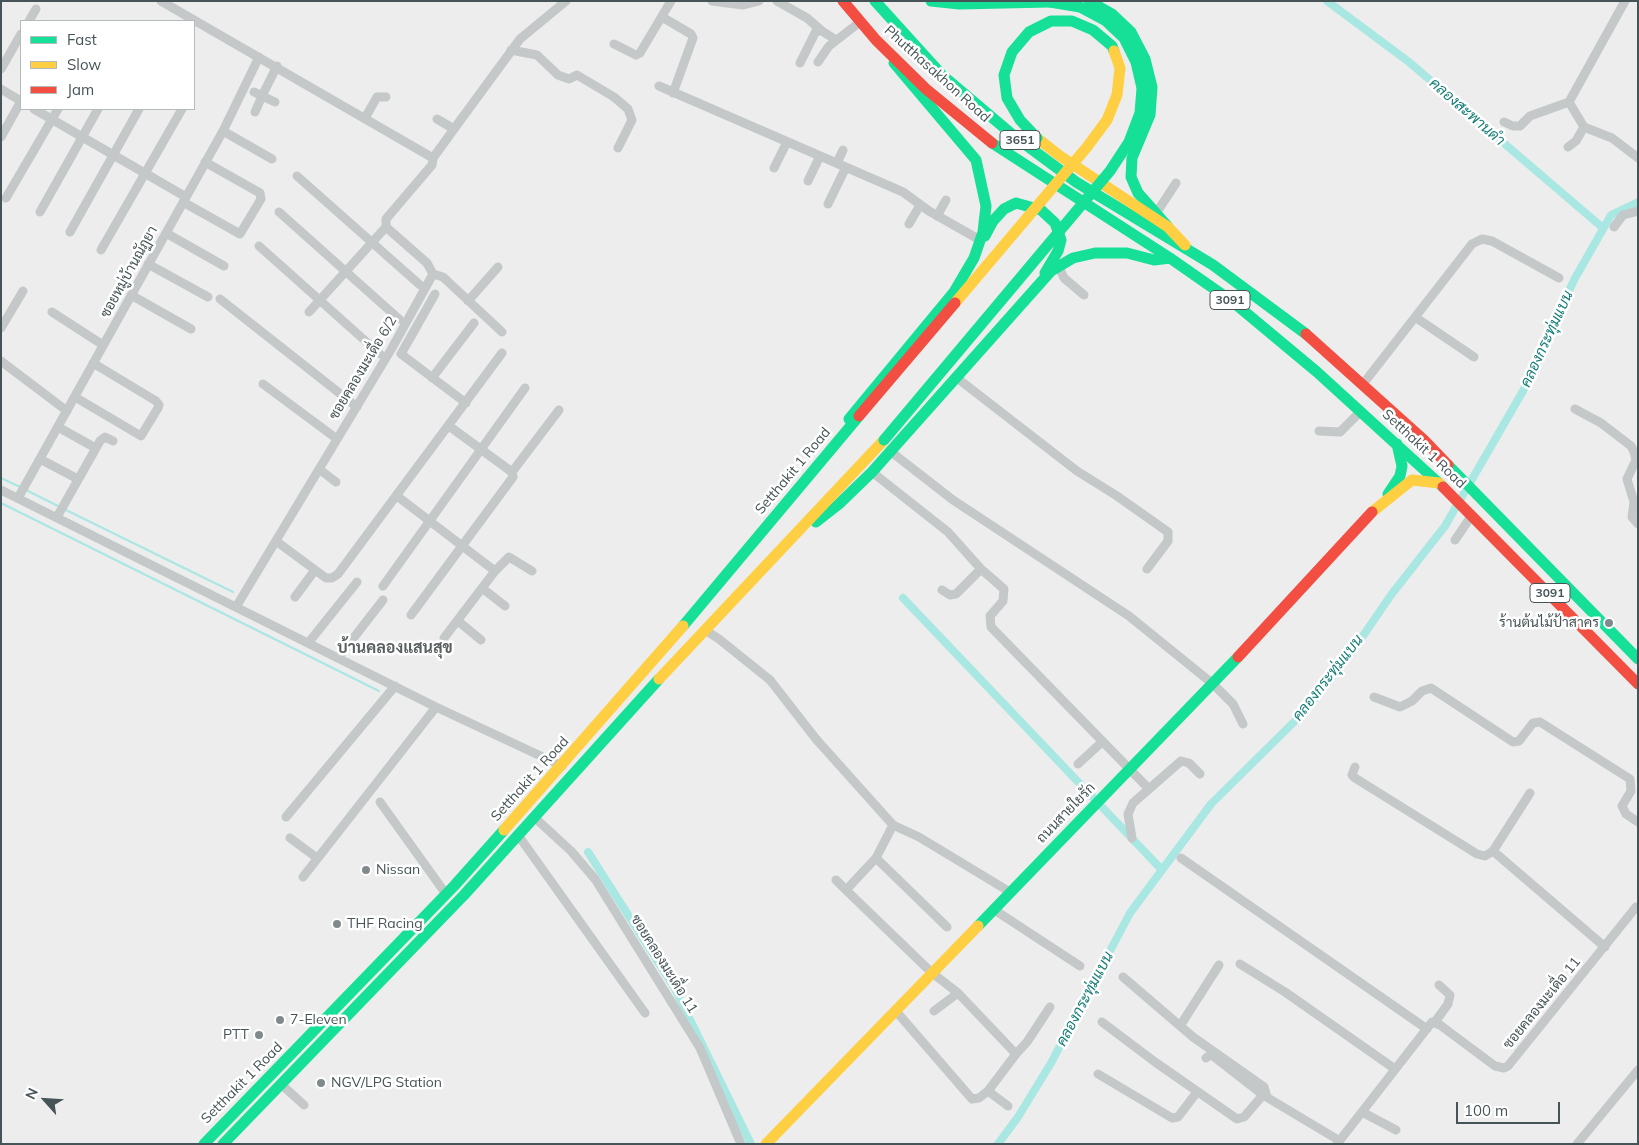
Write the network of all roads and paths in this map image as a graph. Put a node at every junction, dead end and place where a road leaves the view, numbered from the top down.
1 (161, 1) edge
2 (566, 1) edge
3 (671, 1) edge
4 (712, 1) edge
5 (759, 1) edge
6 (777, 1) edge
7 (843, 1) edge
8 (875, 1) edge
9 (930, 1) edge
10 (1089, 1) edge
11 (1625, 1) edge
12 (1050, 2) edge
13 (36, 9) dead end
14 (662, 17) junction
15 (30, 20) edge
16 (194, 20) edge
17 (195, 20) edge
18 (860, 22) junction
19 (822, 30) junction
20 (20, 36) edge
21 (836, 40) junction
22 (876, 40) junction
23 (614, 44) dead end
24 (512, 50) junction
25 (259, 57) junction
26 (818, 62) dead end
27 (800, 63) dead end
28 (277, 66) junction
29 (1, 68) edge
30 (659, 86) dead end
31 (1, 90) edge
32 (673, 92) junction
33 (258, 94) junction
34 (386, 97) dead end
35 (20, 100) edge
36 (275, 102) dead end
37 (1569, 102) junction
38 (20, 103) edge
39 (36, 110) edge
40 (57, 110) edge
41 (97, 110) edge
42 (138, 110) edge
43 (181, 110) edge
44 (255, 112) dead end
45 (365, 118) junction
46 (437, 119) dead end
47 (52, 120) junction
48 (1504, 122) dead end
49 (1584, 127) junction
50 (454, 129) junction
51 (223, 131) junction
52 (1, 137) edge
53 (83, 137) junction
54 (787, 142) junction
55 (1568, 147) dead end
56 (618, 148) dead end
57 (843, 150) dead end
58 (113, 155) junction
59 (820, 156) junction
60 (433, 158) junction
61 (1638, 158) edge
62 (272, 159) dead end
63 (205, 162) junction
64 (841, 165) junction
65 (774, 168) dead end
66 (145, 174) junction
67 (297, 176) dead end
68 (808, 181) dead end
69 (1176, 183) dead end
70 (6, 198) dead end
71 (185, 199) junction
72 (946, 200) dead end
73 (828, 204) dead end
74 (920, 205) junction
75 (1638, 211) edge
76 (40, 212) dead end
77 (279, 212) dead end
78 (1157, 212) junction
79 (937, 216) junction
80 (909, 224) dead end
81 (386, 227) junction
82 (1168, 227) junction
83 (1614, 228) dead end
84 (70, 232) dead end
85 (166, 233) junction
86 (980, 240) junction
87 (371, 242) junction
88 (259, 246) dead end
89 (1189, 249) junction
90 (101, 250) dead end
91 (974, 258) junction
92 (1170, 258) junction
93 (148, 264) junction
94 (224, 266) dead end
95 (498, 267) dead end
96 (1059, 267) junction
97 (346, 271) junction
98 (434, 274) junction
99 (1559, 278) dead end
100 (420, 285) dead end
101 (23, 291) dead end
102 (1030, 293) junction
103 (435, 294) dead end
104 (131, 295) junction
105 (1084, 295) dead end
106 (208, 297) dead end
107 (220, 299) dead end
108 (320, 300) junction
109 (468, 301) junction
110 (52, 312) dead end
111 (309, 312) dead end
112 (1416, 316) junction
113 (399, 319) dead end
114 (474, 323) dead end
115 (1, 328) edge
116 (191, 329) dead end
117 (502, 332) dead end
118 (103, 345) junction
119 (502, 353) dead end
120 (380, 354) dead end
121 (1474, 357) dead end
122 (1, 361) edge
123 (93, 363) junction
124 (432, 378) junction
125 (957, 378) junction
126 (264, 384) dead end
127 (1362, 384) junction
128 (525, 388) dead end
129 (74, 397) junction
130 (466, 402) junction
131 (356, 407) junction
132 (1575, 409) dead end
133 (559, 410) dead end
134 (66, 411) junction
135 (1361, 411) junction
136 (449, 426) junction
137 (58, 427) junction
138 (1319, 431) dead end
139 (337, 439) junction
140 (113, 441) dead end
141 (1396, 443) junction
142 (92, 446) dead end
143 (481, 449) junction
144 (890, 451) junction
145 (40, 458) junction
146 (319, 469) junction
147 (512, 472) junction
148 (872, 472) junction
149 (74, 477) dead end
150 (336, 482) dead end
151 (1440, 483) junction
152 (1, 490) edge
153 (397, 496) junction
154 (18, 498) junction
155 (1384, 500) junction
156 (786, 502) junction
157 (1472, 515) junction
158 (57, 518) junction
159 (430, 521) junction
160 (1638, 524) edge
161 (803, 528) junction
162 (1455, 540) dead end
163 (276, 541) junction
164 (462, 546) junction
165 (981, 568) junction
166 (1147, 569) dead end
167 (315, 570) junction
168 (495, 571) junction
169 (532, 571) dead end
170 (357, 582) dead end
171 (383, 586) dead end
172 (482, 588) junction
173 (942, 590) dead end
174 (295, 597) dead end
175 (383, 600) dead end
176 (236, 606) junction
177 (506, 606) dead end
178 (411, 615) dead end
179 (458, 621) junction
180 (705, 630) junction
181 (444, 638) dead end
182 (481, 640) dead end
183 (309, 642) junction
184 (338, 658) junction
185 (1638, 659) edge
186 (1213, 684) junction
187 (1638, 684) edge
188 (395, 686) junction
189 (1374, 697) dead end
190 (436, 707) junction
191 (1243, 724) dead end
192 (1102, 742) junction
193 (1078, 764) dead end
194 (562, 766) junction
195 (1355, 767) dead end
196 (1130, 769) junction
197 (1200, 774) dead end
198 (1149, 789) junction
199 (1530, 793) dead end
200 (380, 802) dead end
201 (286, 817) dead end
202 (534, 817) junction
203 (1638, 822) edge
204 (893, 825) junction
205 (518, 835) junction
206 (290, 838) dead end
207 (1132, 838) dead end
208 (1493, 851) junction
209 (317, 858) junction
210 (876, 858) junction
211 (1182, 858) dead end
212 (303, 877) dead end
213 (836, 880) dead end
214 (450, 890) junction
215 (846, 890) junction
216 (1010, 892) junction
217 (464, 895) junction
218 (1638, 908) edge
219 (993, 909) junction
220 (948, 927) dead end
221 (1605, 947) junction
222 (1219, 964) dead end
223 (1240, 964) dead end
224 (1080, 966) dead end
225 (931, 972) junction
226 (1123, 976) dead end
227 (1439, 985) dead end
228 (958, 994) junction
229 (1050, 1007) dead end
230 (895, 1010) junction
231 (934, 1011) dead end
232 (645, 1013) dead end
233 (1102, 1022) dead end
234 (1436, 1022) junction
235 (1180, 1026) junction
236 (1427, 1029) junction
237 (1016, 1054) junction
238 (1206, 1058) dead end
239 (1394, 1069) junction
240 (1638, 1070) edge
241 (1098, 1074) dead end
242 (282, 1085) junction
243 (988, 1091) junction
244 (1197, 1092) junction
245 (1265, 1096) junction
246 (304, 1105) dead end
247 (1008, 1106) dead end
248 (1362, 1112) junction
249 (1396, 1130) dead end
250 (1338, 1142) edge
251 (204, 1144) edge
252 (224, 1144) edge
253 (741, 1144) edge
254 (766, 1144) edge
255 (1577, 1144) edge

1 - 16 street
2 - 24 street
3 - 14 street
4 - 5 street
6 - 19 street
7 - 18 main road, Phutthasakhon Road / 3651
8 - 89 main road, Phutthasakhon Road / 3651
9 - 12 main road, Setthakit 1 Road
10 - 78 main road
11 - 37 street
12 - 161 main road, Setthakit 1 Road, bridge
13 - 15 street
14 - 23 street
14 - 32 street
17 - 25 street
18 - 21 street
18 - 22 main road, Phutthasakhon Road / 3651
19 - 21 street
19 - 27 street
20 - 29 street
21 - 26 street
22 - 86 main road
22 - 92 main road, Phutthasakhon Road / 3651
24 - 50 street
24 - 56 street
25 - 28 street
25 - 51 street, ซอยหมู่บ้านณัฏยา
28 - 33 street
28 - 45 street
30 - 32 street
31 - 35 street
32 - 54 street
33 - 36 street
33 - 44 street
34 - 45 street
37 - 48 street
37 - 49 street
38 - 52 street
39 - 47 street
40 - 47 street
41 - 53 street
42 - 58 street
43 - 66 street
45 - 60 street
46 - 50 street
47 - 53 street
47 - 70 street
49 - 55 street
49 - 61 street
50 - 60 street
51 - 62 street
51 - 63 street, ซอยหมู่บ้านณัฏยา
53 - 58 street
53 - 76 street
54 - 59 street
54 - 65 street
57 - 64 street
58 - 66 street
58 - 84 street
59 - 64 street
59 - 68 street
60 - 81 street
63 - 71 street, ซอยหมู่บ้านณัฏยา
63 - 71 street
64 - 73 street
64 - 74 street
66 - 71 street
66 - 90 street
67 - 87 street
69 - 78 street
71 - 85 street, ซอยหมู่บ้านณัฏยา
72 - 79 street
74 - 79 street
74 - 80 street
75 - 83 street
77 - 97 street
78 - 82 main road
79 - 86 street
81 - 87 street
81 - 98 street
82 - 89 main road, 3091
82 - 156 main road, Setthakit 1 Road / 3091, bridge
85 - 93 street, ซอยหมู่บ้านณัฏยา
85 - 94 street
86 - 91 main road
87 - 97 street
87 - 100 street
88 - 108 street
89 - 127 main road, Setthakit 1 Road / 3091
91 - 102 main road
91 - 156 main road
92 - 96 main road
92 - 135 main road, Setthakit 1 Road / 3091
93 - 104 street, ซอยหมู่บ้านณัฏยา
93 - 106 street
95 - 109 street
96 - 102 main road
96 - 105 street
97 - 108 street
97 - 113 street
98 - 109 street
98 - 131 street, ซอยคลองมะเดื่อ 6/2
99 - 112 street
101 - 115 street
102 - 125 main road
103 - 124 street
104 - 116 street
104 - 118 street, ซอยหมู่บ้านณัฏยา
107 - 131 street
108 - 111 street
108 - 120 street
109 - 117 street
110 - 118 street
112 - 121 street
112 - 127 street
114 - 124 street
118 - 123 street, ซอยหมู่บ้านณัฏยา
119 - 130 street
122 - 134 street
123 - 129 street, ซอยหมู่บ้านณัฏยา
123 - 129 street
124 - 130 street
125 - 144 main road
125 - 166 street
126 - 139 street
127 - 185 main road, Setthakit 1 Road / 3091
128 - 143 street
129 - 134 street, ซอยหมู่บ้านณัฏยา
130 - 136 street
131 - 139 street, ซอยคลองมะเดื่อ 6/2
132 - 160 street
133 - 147 street
134 - 137 street, ซอยหมู่บ้านณัฏยา
135 - 138 street
135 - 141 main road, Setthakit 1 Road / 3091
136 - 143 street
136 - 153 street
137 - 142 street
137 - 145 street, ซอยหมู่บ้านณัฏยา
139 - 146 street, ซอยคลองมะเดื่อ 6/2
140 - 158 street
141 - 151 main road, Setthakit 1 Road / 3091
141 - 155 main road, ถนนสายใยรัก
143 - 147 street
143 - 159 street
144 - 148 main road
144 - 186 street
145 - 149 street
145 - 154 street, ซอยหมู่บ้านณัฏยา
146 - 150 street
146 - 163 street, ซอยคลองมะเดื่อ 6/2
147 - 164 street
148 - 161 main road
148 - 165 street
151 - 155 main road, ถนนสายใยรัก
151 - 157 main road, Setthakit 1 Road / 3091
152 - 154 street
153 - 159 street
153 - 167 street
154 - 158 street
155 - 186 main road, ถนนสายใยรัก
156 - 194 main road, Setthakit 1 Road / 3091
157 - 162 street
157 - 187 main road, Setthakit 1 Road / 3091
158 - 176 street
159 - 164 street
159 - 171 street
161 - 180 main road, Setthakit 1 Road
163 - 167 street
163 - 176 street, ซอยคลองมะเดื่อ 6/2
164 - 168 street
164 - 178 street
165 - 173 street
165 - 192 street
167 - 174 street
168 - 169 street
168 - 172 street
170 - 183 street
172 - 177 street
172 - 179 street
175 - 184 street
176 - 183 street
179 - 181 street
179 - 182 street
180 - 202 main road, Setthakit 1 Road
180 - 204 street
183 - 184 street
184 - 188 street
186 - 191 street
186 - 196 main road, ถนนสายใยรัก
188 - 190 street
188 - 201 street
189 - 203 street
190 - 194 street
190 - 209 street
192 - 193 street
192 - 196 street
194 - 214 main road, Setthakit 1 Road / 3091
195 - 208 street
196 - 198 street
196 - 216 main road, ถนนสายใยรัก
197 - 198 street
198 - 207 street
199 - 208 street
200 - 214 street
202 - 205 main road, Setthakit 1 Road
202 - 253 street, ซอยคลองมะเดื่อ 11
204 - 210 street
204 - 216 street
205 - 217 main road, Setthakit 1 Road
205 - 232 street
206 - 209 street
208 - 221 street
209 - 212 street
210 - 215 street
210 - 220 street
211 - 236 street
213 - 215 street
214 - 217 main road
214 - 251 main road, Setthakit 1 Road / 3091
215 - 225 street
216 - 219 main road, ถนนสายใยรัก
217 - 242 main road, Setthakit 1 Road
218 - 221 street, ซอยคลองมะเดื่อ 11
219 - 224 street
219 - 225 main road, ถนนสายใยรัก
221 - 234 street, ซอยคลองมะเดื่อ 11
222 - 235 street
223 - 239 street
225 - 228 street
225 - 230 main road, ถนนสายใยรัก
226 - 235 street
227 - 234 street
228 - 231 street
228 - 237 street
229 - 237 street
230 - 243 street
230 - 254 main road, ถนนสายใยรัก
233 - 244 street
234 - 236 street
235 - 245 street
236 - 239 street
237 - 243 street
238 - 245 street
239 - 248 street
240 - 255 street
241 - 244 street
242 - 246 street
242 - 252 main road, Setthakit 1 Road
243 - 247 street
244 - 245 street
245 - 250 street
248 - 249 street
248 - 250 street

